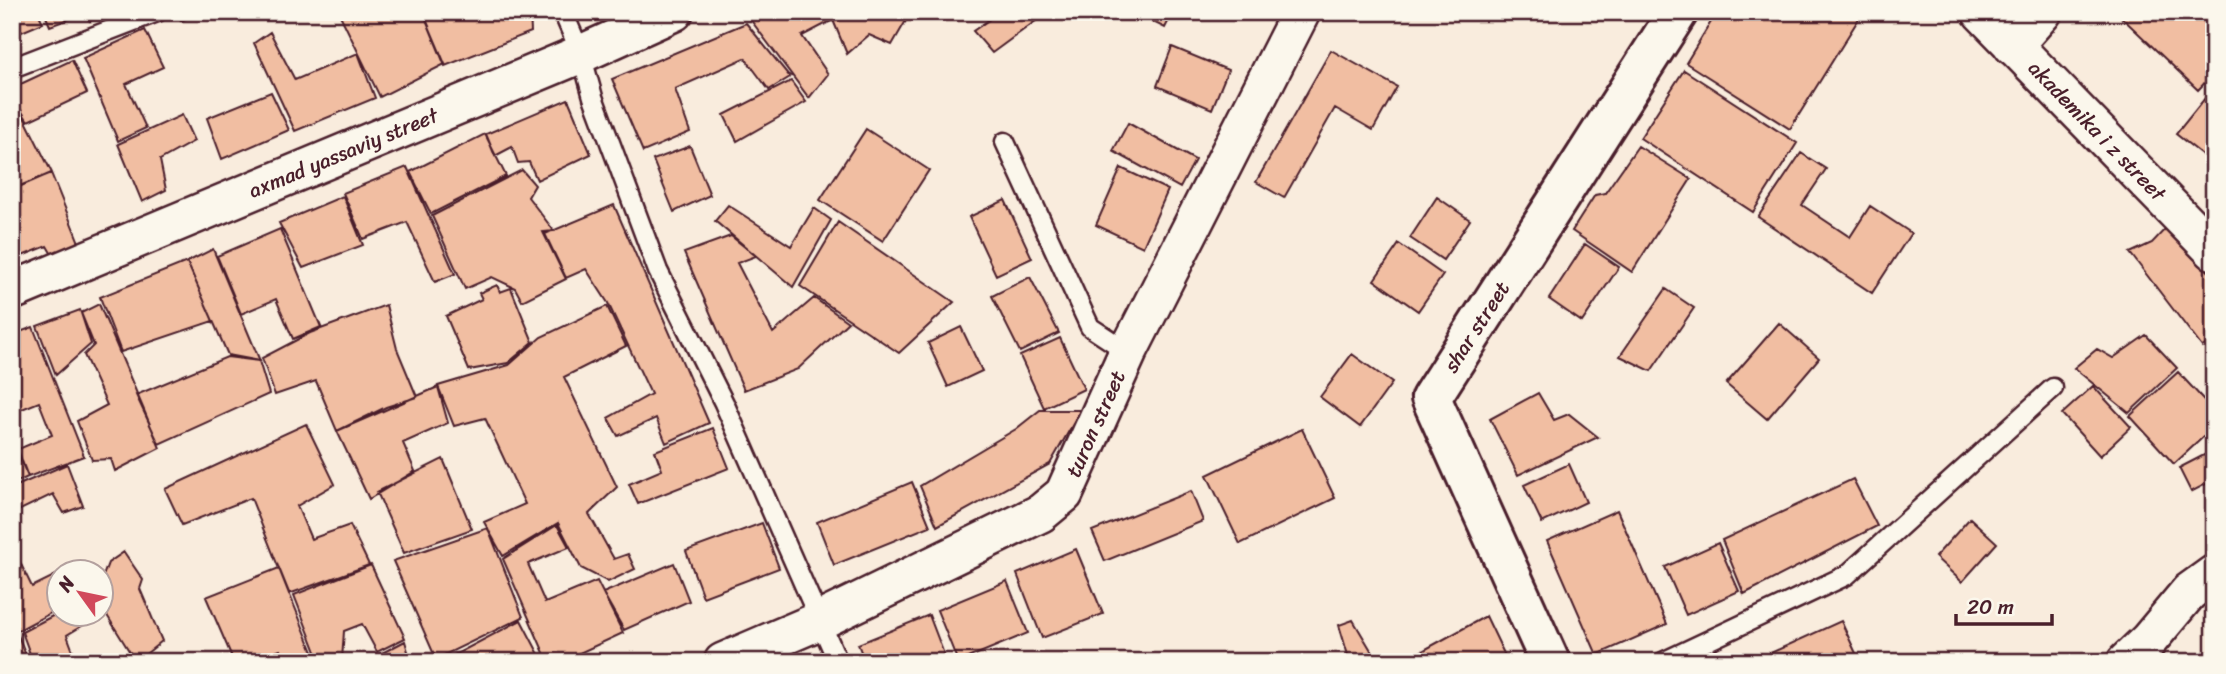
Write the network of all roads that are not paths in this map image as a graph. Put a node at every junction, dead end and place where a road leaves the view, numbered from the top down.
1 (157, 12) edge
2 (563, 12) edge
3 (674, 12) edge
4 (1301, 12) edge
5 (1678, 12) edge
6 (1981, 12) edge
7 (2043, 12) edge
8 (2013, 46) junction
9 (581, 54) junction
10 (12, 68) edge
11 (1005, 142) dead end
12 (2214, 251) edge
13 (12, 291) edge
14 (1128, 352) junction
15 (2053, 388) dead end
16 (2214, 574) edge
17 (821, 620) junction
18 (723, 662) edge
19 (838, 662) edge
20 (1550, 662) edge
21 (1662, 662) edge
22 (2126, 662) edge

1 - 10 lane
2 - 9 lane
3 - 9 street, axmad yassaviy street
4 - 14 street, turon street
5 - 20 street, shar street
6 - 8 street, akademika i z street
7 - 8 street
8 - 12 street, akademika i z street
9 - 13 street, axmad yassaviy street
9 - 17 lane
11 - 14 lane
14 - 17 street, turon street
15 - 21 lane
16 - 22 street
17 - 18 street, turon street
17 - 19 lane

